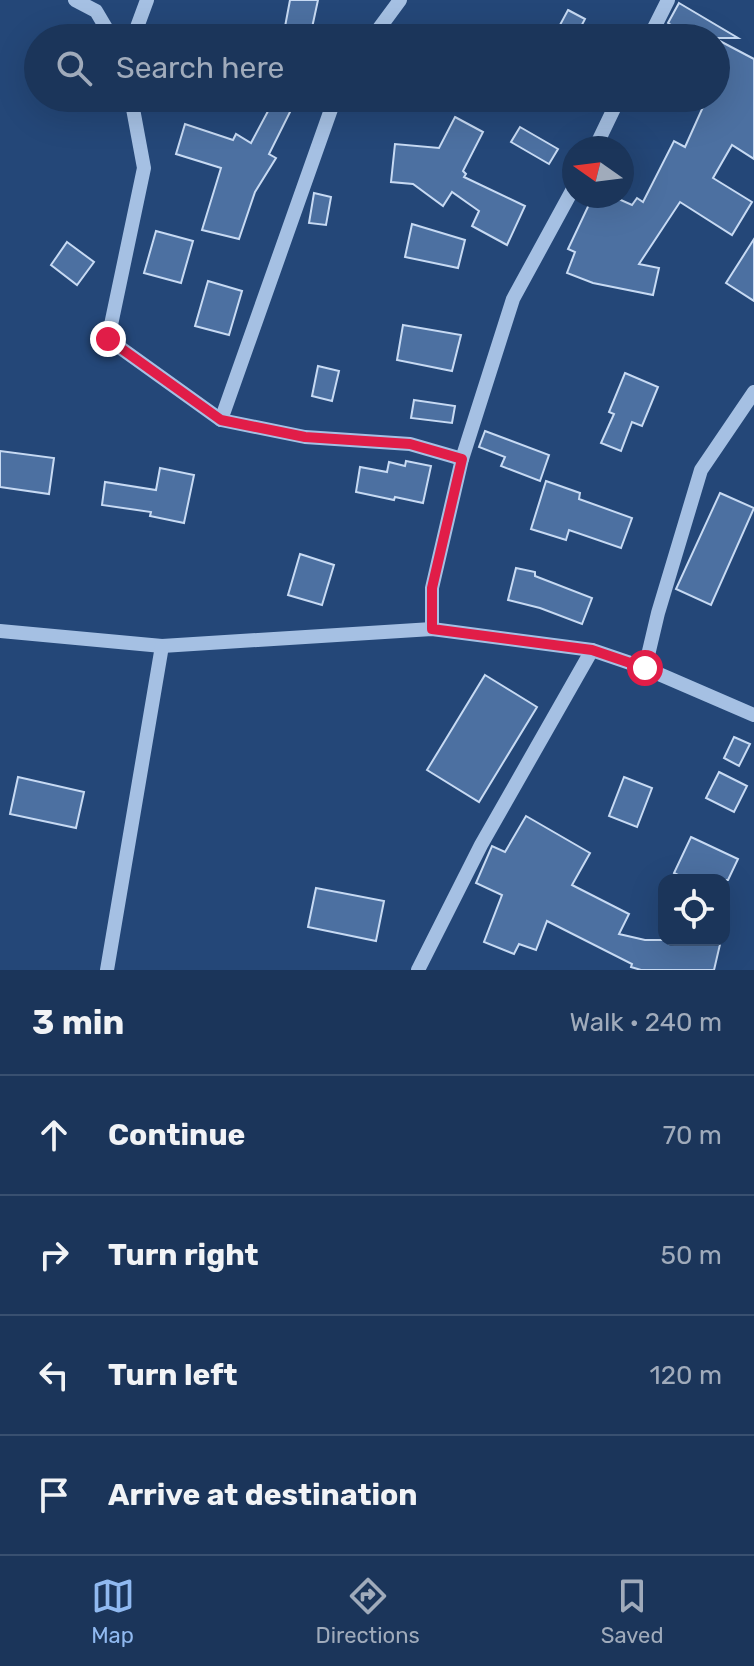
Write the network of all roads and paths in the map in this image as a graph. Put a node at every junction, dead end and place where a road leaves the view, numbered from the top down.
1 (75, 0) edge
2 (147, 0) edge
3 (400, 0) edge
4 (668, 0) edge
5 (104, 24) edge
6 (138, 24) edge
7 (382, 24) edge
8 (656, 24) edge
9 (134, 112) edge
10 (330, 112) edge
11 (612, 112) edge
12 (601, 136) edge
13 (563, 208) edge
14 (754, 392) edge
15 (221, 420) junction
16 (462, 459) junction
17 (432, 629) junction
18 (0, 631) edge
19 (162, 646) junction
20 (592, 650) junction
21 (645, 668) junction
22 (754, 715) edge
23 (107, 970) edge
24 (418, 970) edge

1 - 5 street
2 - 6 street
3 - 7 street
4 - 8 street
9 - 15 street
10 - 15 street
11 - 12 street
13 - 16 street
14 - 21 street
15 - 16 street
16 - 17 street
17 - 19 street
17 - 20 street
18 - 19 street
19 - 23 street
20 - 21 street
20 - 24 street
21 - 22 street

